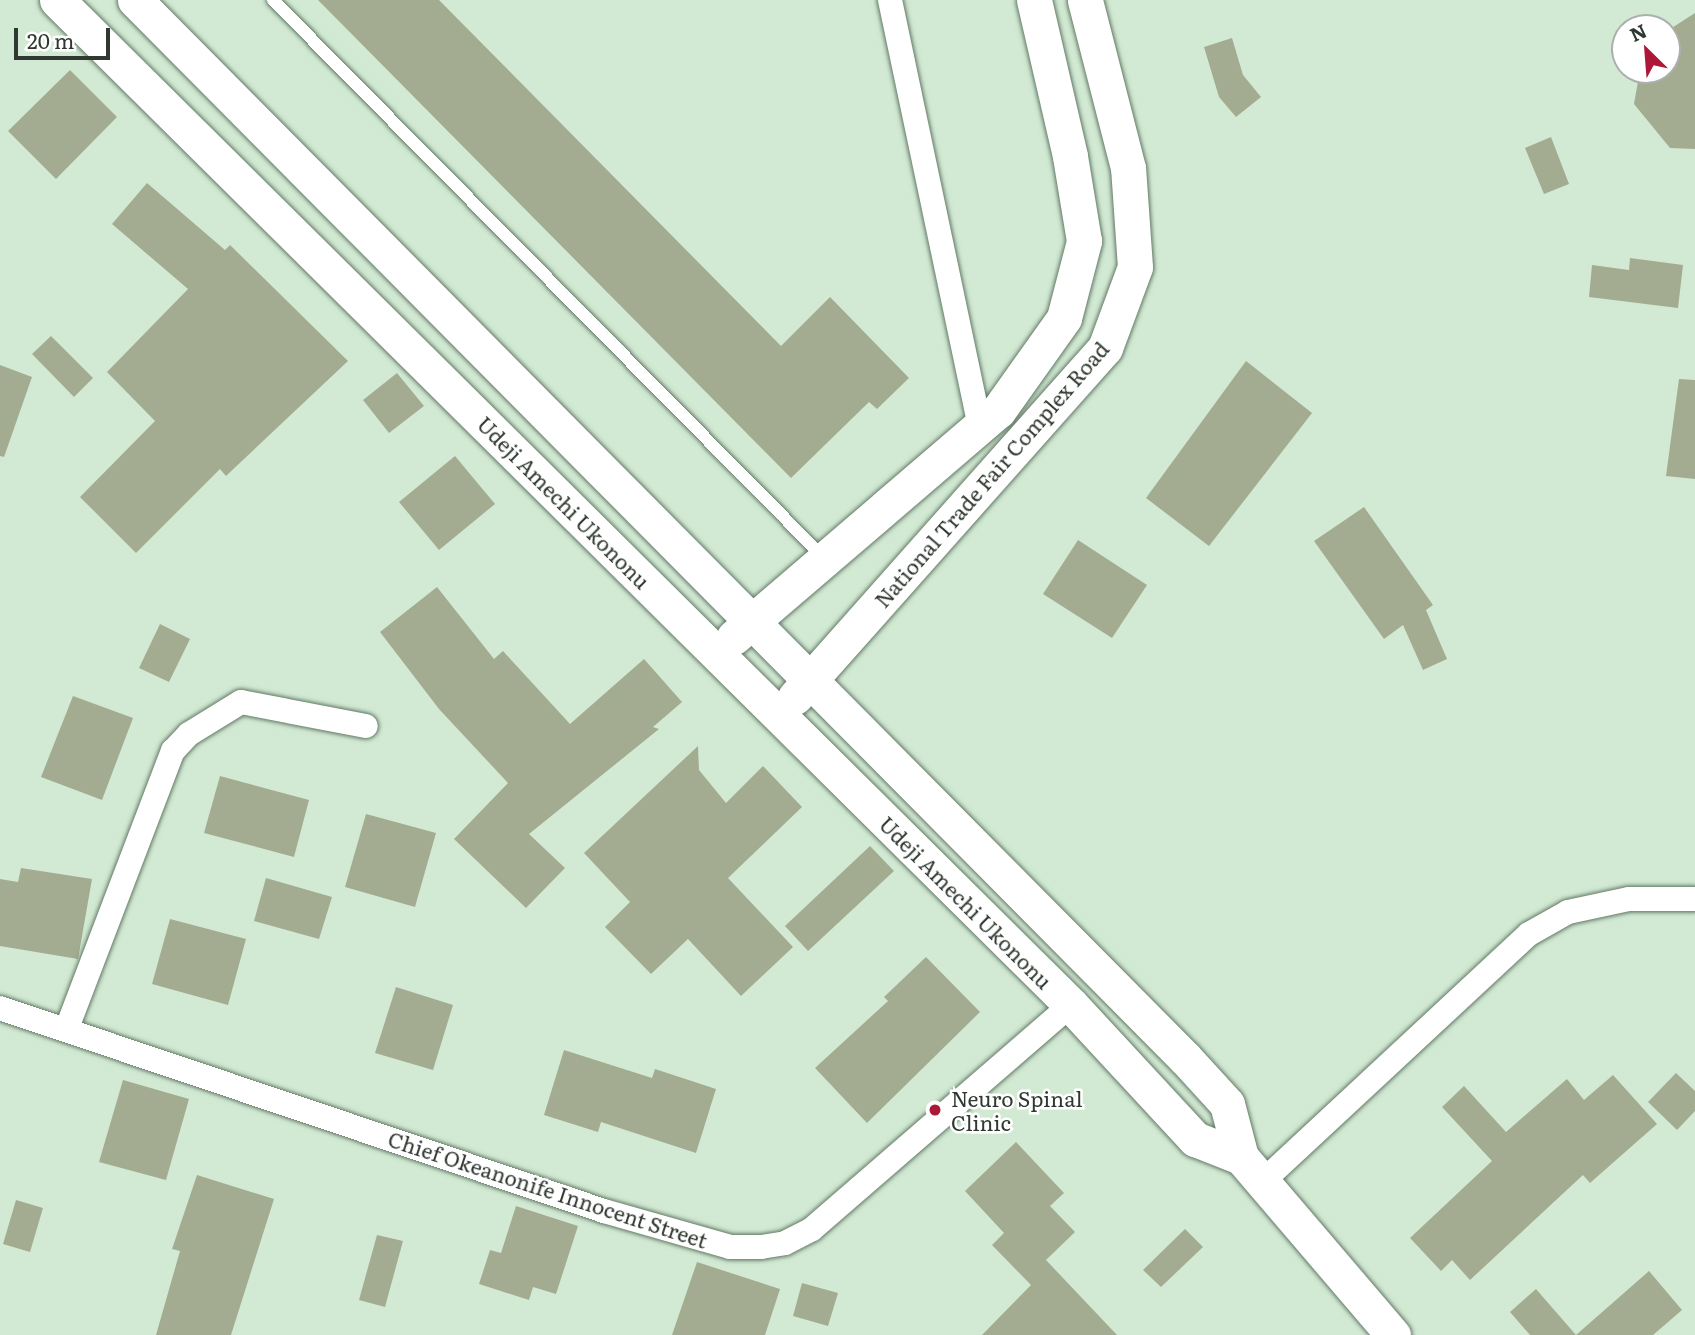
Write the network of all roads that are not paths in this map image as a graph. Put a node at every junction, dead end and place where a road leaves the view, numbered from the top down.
1 (57, 0) edge
2 (135, 0) edge
3 (273, 0) edge
4 (890, 0) edge
5 (1034, 0) edge
6 (1085, 0) edge
7 (980, 428) junction
8 (824, 558) junction
9 (749, 622) junction
10 (717, 654) junction
11 (810, 682) junction
12 (777, 714) junction
13 (366, 726) dead end
14 (1695, 899) edge
15 (1070, 1005) junction
16 (0, 1008) edge
17 (66, 1028) junction
18 (1252, 1169) junction
19 (1393, 1335) edge

1 - 10 main road, Udeji Amechi Ukononu
2 - 9 main road
3 - 8 lane
4 - 7 street
5 - 7 main road, National Trade Fair Complex Road
6 - 11 main road, National Trade Fair Complex Road
7 - 8 main road, National Trade Fair Complex Road
8 - 9 main road, National Trade Fair Complex Road
9 - 10 main road, National Trade Fair Complex Road
9 - 11 main road
10 - 12 main road, Udeji Amechi Ukononu
11 - 12 main road, National Trade Fair Complex Road
11 - 18 main road
12 - 15 main road, Udeji Amechi Ukononu
13 - 17 street
14 - 18 street
15 - 17 street, Chief Okeanonife Innocent Street
15 - 18 main road, Udeji Amechi Ukononu
16 - 17 street, Chief Okeanonife Innocent Street
18 - 19 main road

